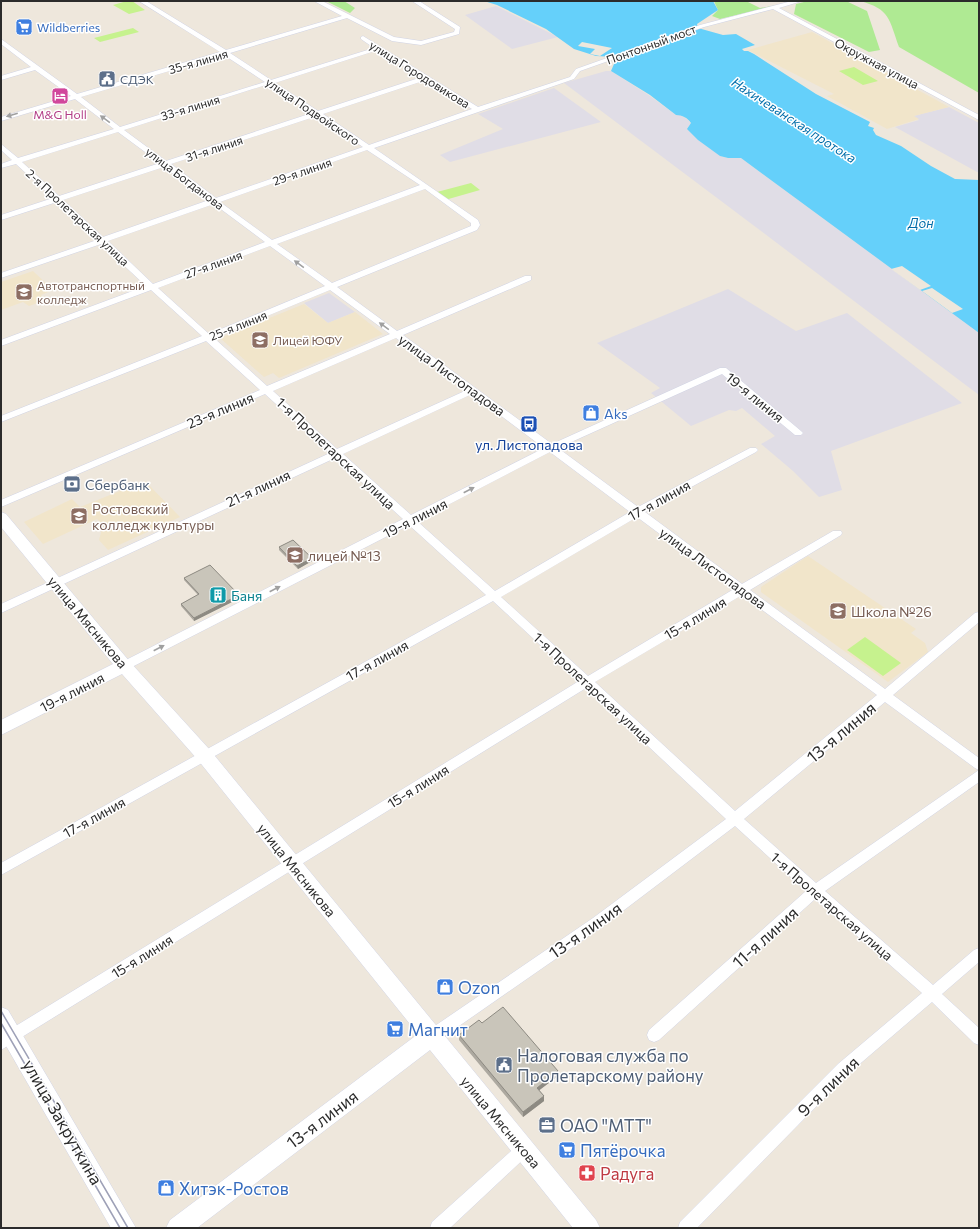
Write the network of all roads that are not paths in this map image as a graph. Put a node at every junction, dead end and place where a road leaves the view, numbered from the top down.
1 (142, 1) edge
2 (317, 1) edge
3 (415, 1) edge
4 (799, 1) edge
5 (775, 8) junction
6 (348, 16) junction
7 (363, 38) dead end
8 (1, 41) edge
9 (379, 48) junction
10 (226, 52) junction
11 (601, 62) joint
12 (37, 67) junction
13 (1, 78) edge
14 (426, 78) junction
15 (270, 82) junction
16 (76, 97) junction
17 (477, 109) junction
18 (319, 114) junction
19 (979, 118) edge
20 (1, 119) edge
21 (119, 129) junction
22 (1, 146) edge
23 (368, 148) junction
24 (17, 161) junction
25 (166, 164) junction
26 (1, 166) edge
27 (425, 186) junction
28 (58, 199) junction
29 (216, 200) junction
30 (1, 218) edge
31 (474, 228) joint
32 (102, 241) junction
33 (271, 243) junction
34 (1, 276) edge
35 (528, 278) dead end
36 (152, 287) junction
37 (330, 287) junction
38 (397, 335) junction
39 (208, 337) junction
40 (1, 343) edge
41 (267, 390) junction
42 (473, 390) junction
43 (1, 419) edge
44 (798, 433) dead end
45 (551, 448) junction
46 (753, 450) dead end
47 (335, 452) junction
48 (1, 504) edge
49 (637, 512) junction
50 (1, 517) edge
51 (410, 521) junction
52 (837, 533) dead end
53 (56, 582) junction
54 (742, 589) junction
55 (494, 596) junction
56 (1, 609) edge
57 (979, 616) edge
58 (124, 666) junction
59 (586, 682) junction
60 (885, 694) junction
61 (1, 728) edge
62 (204, 755) junction
63 (979, 765) edge
64 (979, 775) edge
65 (735, 819) junction
66 (292, 864) junction
67 (1, 869) edge
68 (815, 892) junction
69 (979, 954) edge
70 (932, 993) junction
71 (1, 1017) edge
72 (654, 1035) dead end
73 (431, 1037) junction
74 (979, 1038) edge
75 (6, 1039) edge
76 (524, 1149) junction
77 (124, 1228) edge
78 (178, 1228) edge
79 (438, 1228) edge
80 (588, 1228) edge
81 (686, 1228) edge

1 - 10 street, улица Подвойского
2 - 6 street, улица Городовикова
3 - 6 street, улица Городовикова
4 - 5 street, Понтонный мост
5 - 11 street, Понтонный мост
5 - 19 street, Окружная улица
6 - 10 street, 35-я линия
7 - 9 street, улица Городовикова
8 - 12 street, улица Богданова
9 - 14 street, улица Городовикова
9 - 15 street, 33-я линия
10 - 15 street, улица Подвойского
10 - 16 street, 35-я линия
11 - 17 street, 29-я линия
12 - 13 street
12 - 16 street, улица Богданова
14 - 17 street, улица Городовикова
14 - 18 street, 31-я линия
15 - 18 street, улица Подвойского
15 - 21 street, 33-я линия
16 -> 20 street, 35-я линия
21 -> 16 street, улица Богданова
17 - 23 street, 29-я линия
18 - 23 street, улица Подвойского
18 - 25 street, 31-я линия
21 - 24 street, 33-я линия
21 - 25 street, улица Богданова
22 - 24 street, 2-я Пролетарская улица
23 - 27 street, улица Подвойского
23 - 29 street, 29-я линия
24 - 26 street, 33-я линия
24 - 28 street, 2-я Пролетарская улица
25 - 28 street, 31-я линия
25 - 29 street, улица Богданова
27 - 31 street, улица Подвойского
27 - 33 street, 27-я линия
28 - 30 street, 31-я линия
28 - 32 street, 2-я Пролетарская улица
29 - 32 street, 29-я линия
29 - 33 street, улица Богданова
31 - 37 street, 25-я линия
32 - 34 street, 29-я линия
32 - 36 street, 2-я Пролетарская улица
33 - 36 street, 27-я линия
37 -> 33 street, улица Богданова
35 - 38 street, 23-я линия
36 - 39 street, 2-я Пролетарская улица
36 - 40 street, 27-я линия
38 -> 37 street, улица Листопадова
37 - 39 street, 25-я линия
38 - 41 street, 23-я линия
38 - 42 street, улица Листопадова
39 - 41 street, 1-я Пролетарская улица
39 - 43 street, 25-я линия
41 - 47 street, 1-я Пролетарская улица
41 - 48 street, 23-я линия
42 - 45 street, улица Листопадова
42 - 47 street, 21-я линия
44 - 45 street, 19-я линия
45 - 49 street, улица Листопадова
51 -> 45 street, 19-я линия
46 - 49 street, 17-я линия
47 - 51 street, 1-я Пролетарская улица
47 - 53 street, 21-я линия
49 - 54 street, улица Листопадова
49 - 55 street, 17-я линия
50 - 53 main road, улица Мясникова
51 - 55 street, 1-я Пролетарская улица
58 -> 51 street, 19-я линия
52 - 54 street, 15-я линия
53 - 56 street, 21-я линия
53 - 58 main road, улица Мясникова
54 - 59 street, 15-я линия
54 - 60 street, улица Листопадова
55 - 59 street, 1-я Пролетарская улица
55 - 62 street, 17-я линия
57 - 60 street, 13-я линия
58 - 61 main road, 19-я линия
58 - 62 main road, улица Мясникова
59 - 65 street, 1-я Пролетарская улица
59 - 66 street, 15-я линия
60 - 63 street, улица Листопадова
60 - 65 street, 13-я линия
62 - 66 main road, улица Мясникова
62 - 67 street, 17-я линия
64 - 68 street, 11-я линия
65 - 68 street, 1-я Пролетарская улица
65 - 73 street, 13-я линия
66 - 73 main road, улица Мясникова
66 - 75 street, 15-я линия
68 - 70 street, 1-я Пролетарская улица
68 - 72 street, 11-я линия
69 - 70 street, 9-я линия
70 - 74 street, 1-я Пролетарская улица
70 - 81 street, 9-я линия
71 - 75 main road, улица Закруткина
73 - 76 main road, улица Мясникова
73 - 78 main road, 13-я линия
75 - 77 main road, улица Закруткина
76 - 79 street
76 - 80 main road, улица Мясникова

